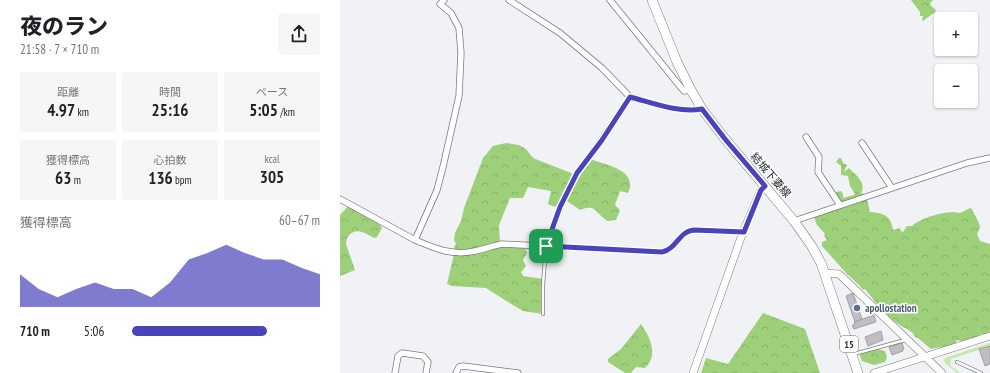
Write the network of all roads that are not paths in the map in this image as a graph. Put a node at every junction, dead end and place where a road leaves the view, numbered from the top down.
1 (444, 0) edge
2 (509, 0) edge
3 (610, 0) edge
4 (652, 0) edge
5 (691, 90) junction
6 (630, 97) junction
7 (702, 109) junction
8 (806, 137) dead end
9 (862, 143) dead end
10 (990, 158) edge
11 (765, 186) junction
12 (892, 188) junction
13 (340, 199) edge
14 (840, 205) junction
15 (794, 221) junction
16 (744, 232) junction
17 (415, 240) junction
18 (546, 246) junction
19 (826, 274) junction
20 (543, 314) dead end
21 (990, 336) edge
22 (907, 339) junction
23 (852, 355) junction
24 (926, 357) junction
25 (957, 362) dead end
26 (395, 373) edge
27 (426, 373) edge
28 (456, 373) edge
29 (518, 373) edge
30 (693, 373) edge
31 (858, 373) edge
32 (874, 373) edge
33 (942, 373) edge
34 (981, 373) edge

1 - 17 street
2 - 6 street
3 - 5 street
4 - 5 main road, 結城下妻線 / 15
5 - 7 main road, 結城下妻線 / 15
6 - 7 street
6 - 18 street
7 - 11 main road, 結城下妻線 / 15
8 - 14 street
9 - 12 street
10 - 12 street
11 - 15 main road, 結城下妻線 / 15
11 - 16 street
12 - 14 street
13 - 17 street
14 - 15 street
15 - 19 main road, 結城下妻線 / 15
16 - 18 street
16 - 30 street
17 - 18 street
18 - 20 lane
19 - 22 street
19 - 23 main road, 結城下妻線 / 15
21 - 24 street
22 - 23 lane
22 - 24 street
23 - 31 main road, 結城下妻線 / 15
24 - 32 street
24 - 33 street
25 - 34 lane
26 - 27 street
28 - 29 street

